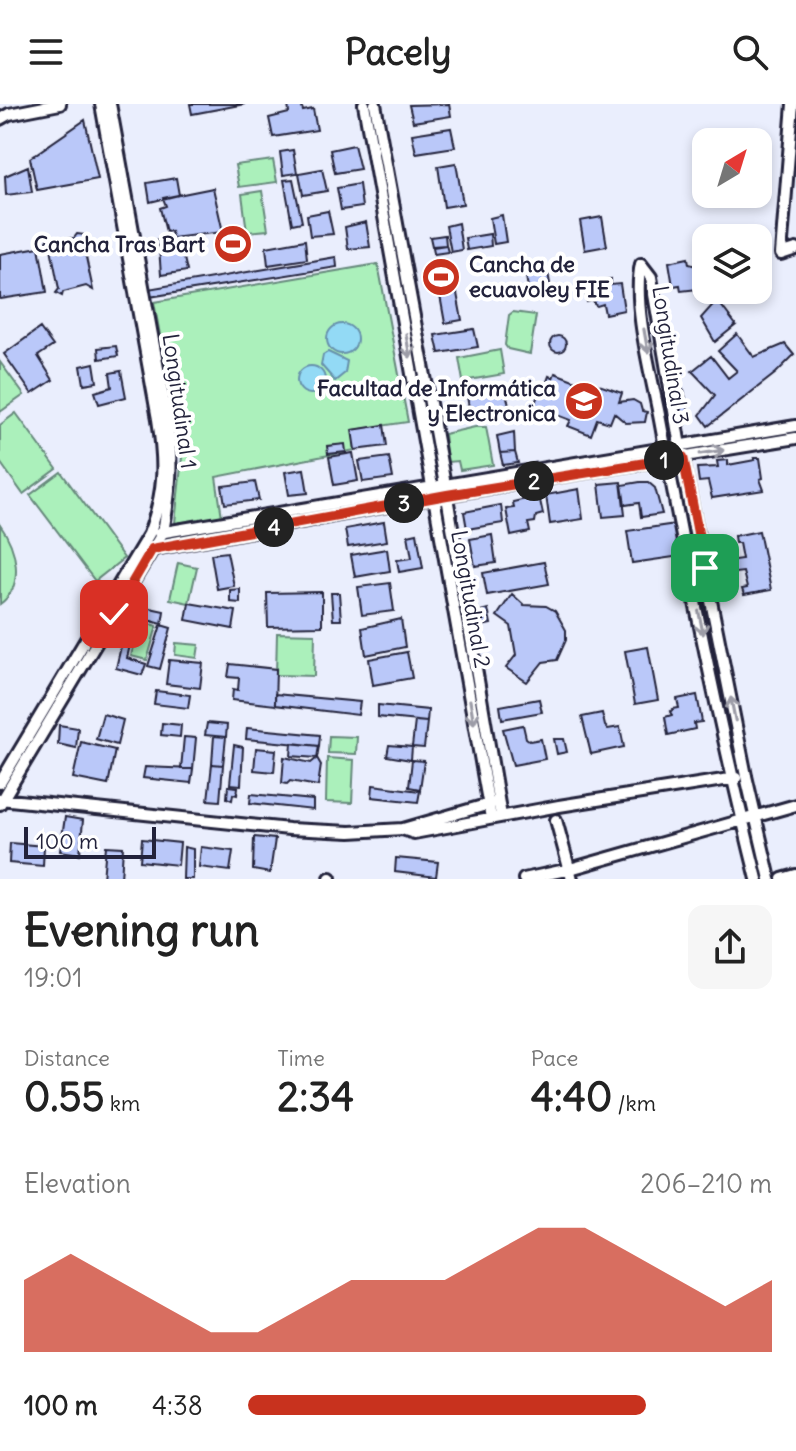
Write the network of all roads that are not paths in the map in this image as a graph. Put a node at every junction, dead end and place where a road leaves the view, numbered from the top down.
1 (60, 104) edge
2 (101, 104) edge
3 (110, 104) edge
4 (364, 104) edge
5 (375, 104) edge
6 (793, 104) edge
7 (5, 112) edge
8 (393, 235) junction
9 (796, 249) edge
10 (796, 426) edge
11 (796, 438) edge
12 (682, 451) junction
13 (667, 454) junction
14 (446, 490) junction
15 (432, 493) junction
16 (162, 532) junction
17 (149, 534) junction
18 (152, 549) junction
19 (139, 552) junction
20 (465, 601) junction
21 (452, 603) junction
22 (747, 781) junction
23 (0, 783) edge
24 (734, 784) junction
25 (1, 801) edge
26 (493, 803) junction
27 (796, 805) edge
28 (496, 817) junction
29 (755, 817) junction
30 (556, 820) dead end
31 (742, 820) junction
32 (403, 829) junction
33 (571, 874) edge
34 (796, 875) edge
35 (524, 879) edge
36 (757, 879) edge
37 (770, 879) edge
38 (782, 879) edge

1 - 7 street
2 - 17 street, Longitudinal 1
3 - 16 street, Longitudinal 1
4 - 8 street, Longitudinal 2
5 - 8 street, Longitudinal 2
6 - 9 street
8 - 14 street, Longitudinal 2
8 -> 15 street, Longitudinal 2
10 - 12 street
12 -> 11 street
12 - 13 street
12 -> 13 street, Longitudinal 3
22 -> 12 street, Longitudinal 3
13 - 14 street
13 -> 24 street, Longitudinal 3
14 - 15 street
14 - 20 street, Longitudinal 2
15 - 16 street
15 - 18 street
15 - 21 street, Longitudinal 2
16 - 17 street
16 - 18 street, Longitudinal 1
17 - 19 street, Longitudinal 1
18 - 19 street
18 - 25 street, Longitudinal 1
19 - 23 street, Longitudinal 1
20 - 21 street
20 - 26 street, Longitudinal 2
21 -> 26 street, Longitudinal 2
22 - 24 street
22 - 29 street, Longitudinal 3
24 - 28 street
24 - 31 street, Longitudinal 3
25 - 32 street
26 - 28 street, Longitudinal 2
26 - 32 street
27 - 29 street
28 - 32 street
29 - 31 street
29 - 37 street, Longitudinal 3
30 - 33 street
31 - 33 street
31 - 36 street, Longitudinal 3
33 - 35 street
34 - 38 street

